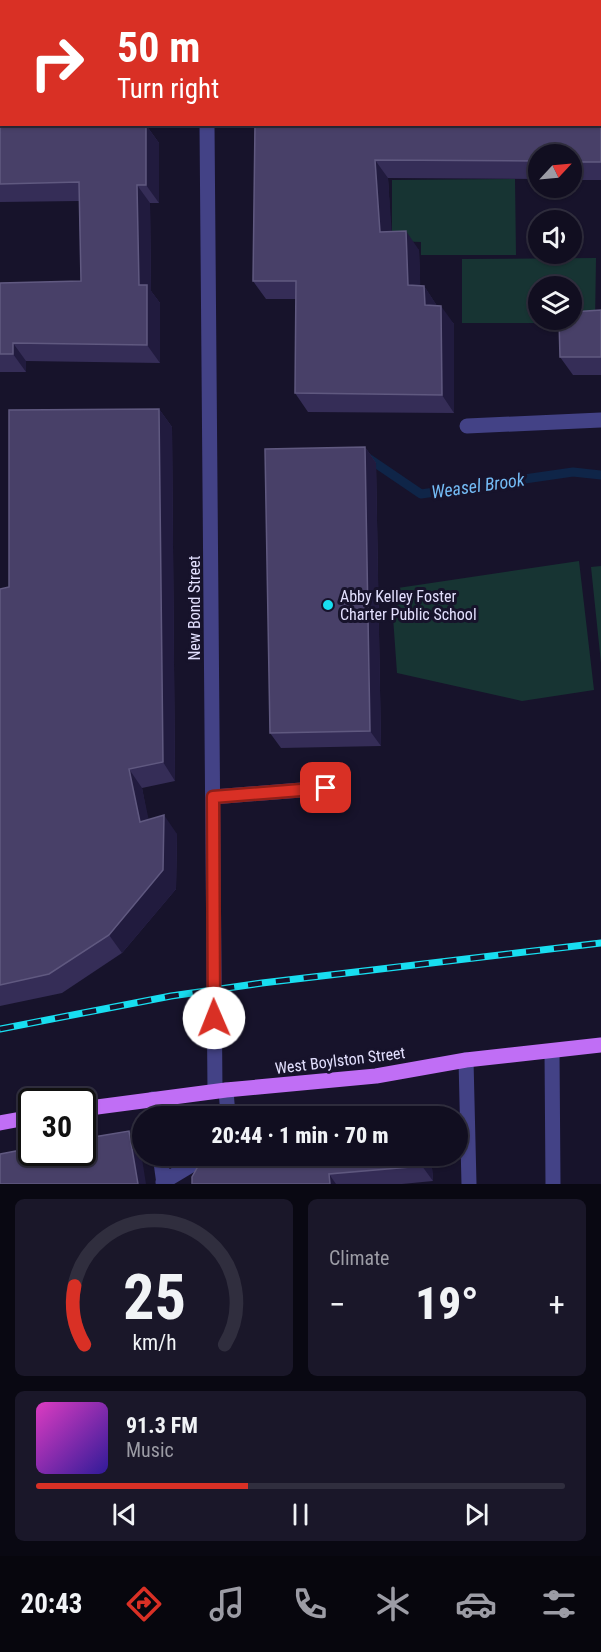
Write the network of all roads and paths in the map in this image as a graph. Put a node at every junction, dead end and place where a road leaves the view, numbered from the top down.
1 (207, 126) edge
2 (601, 420) edge
3 (467, 426) dead end
4 (326, 788) dead end
5 (213, 797) junction
6 (601, 1045) edge
7 (552, 1051) junction
8 (466, 1060) junction
9 (221, 1090) junction
10 (153, 1099) junction
11 (154, 1106) edge
12 (225, 1106) edge
13 (96, 1107) edge
14 (18, 1120) edge
15 (0, 1123) edge
16 (162, 1166) edge
17 (191, 1166) edge
18 (164, 1183) edge
19 (469, 1184) edge
20 (553, 1184) edge

1 - 5 street, New Bond Street
2 - 3 street
4 - 5 street
5 - 9 street, New Bond Street
6 - 7 main road, West Boylston Street
7 - 8 main road, West Boylston Street
7 - 20 street
8 - 9 main road, West Boylston Street
8 - 19 street
9 - 10 main road, West Boylston Street
9 - 12 street, New Bond Street
10 - 11 street
10 - 13 main road, West Boylston Street
14 - 15 main road
16 - 18 street
17 - 18 street

